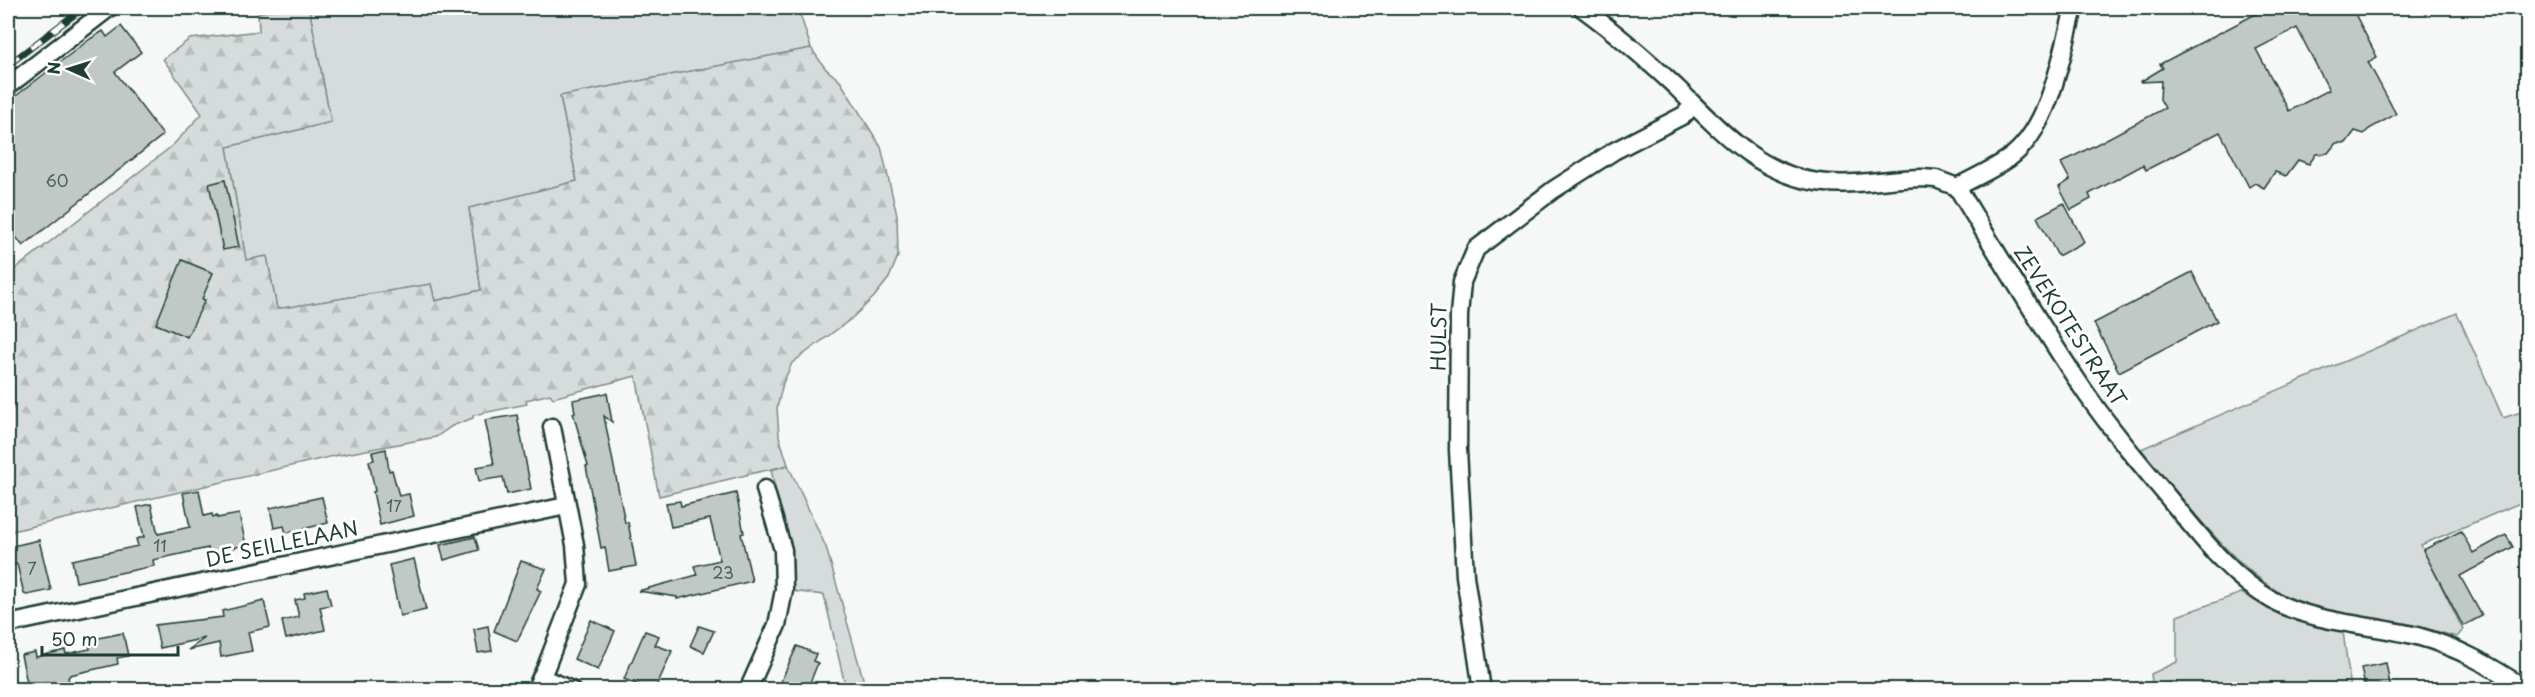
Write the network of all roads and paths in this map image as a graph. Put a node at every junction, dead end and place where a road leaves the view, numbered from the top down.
1 (109, 8) edge
2 (1582, 8) edge
3 (2074, 8) edge
4 (8, 86) edge
5 (1693, 105) junction
6 (1957, 187) junction
7 (552, 428) dead end
8 (765, 489) dead end
9 (566, 506) junction
10 (8, 624) edge
11 (538, 683) edge
12 (571, 690) edge
13 (748, 690) edge
14 (1482, 690) edge
15 (2527, 690) edge

1 - 4 street
2 - 5 street
3 - 6 street
5 - 6 street
5 - 14 street, HULST
6 - 15 street, ZEVEKOTESTRAAT
7 - 9 street
8 - 13 street
9 - 10 street, DE SEILLELAAN
9 - 11 street
11 - 12 street

